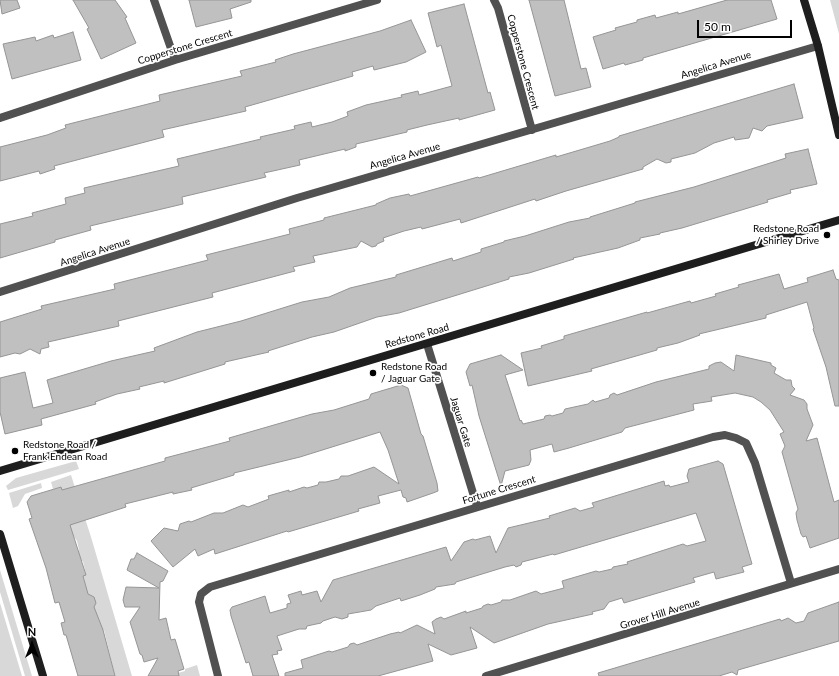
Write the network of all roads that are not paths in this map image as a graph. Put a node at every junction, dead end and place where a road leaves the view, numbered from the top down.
1 (154, 0) edge
2 (377, 0) edge
3 (494, 0) edge
4 (804, 0) edge
5 (818, 46) junction
6 (175, 60) junction
7 (0, 118) edge
8 (532, 130) junction
9 (839, 135) edge
10 (839, 220) edge
11 (0, 292) edge
12 (427, 344) junction
13 (0, 471) edge
14 (477, 506) junction
15 (0, 534) edge
16 (839, 569) edge
17 (791, 583) junction
18 (43, 676) edge
19 (218, 676) edge
20 (486, 676) edge

1 - 6 street
2 - 6 street, Copperstone Crescent
3 - 8 street, Copperstone Crescent
4 - 5 street
5 - 8 street, Angelica Avenue
5 - 9 street
6 - 7 street, Copperstone Crescent
8 - 11 street, Angelica Avenue
10 - 12 street, Redstone Road
12 - 13 street, Redstone Road
12 - 14 street, Jaguar Gate
14 - 17 street, Fortune Crescent
14 - 19 street, Fortune Crescent
15 - 18 street
16 - 17 street, Grover Hill Avenue
17 - 20 street, Grover Hill Avenue

